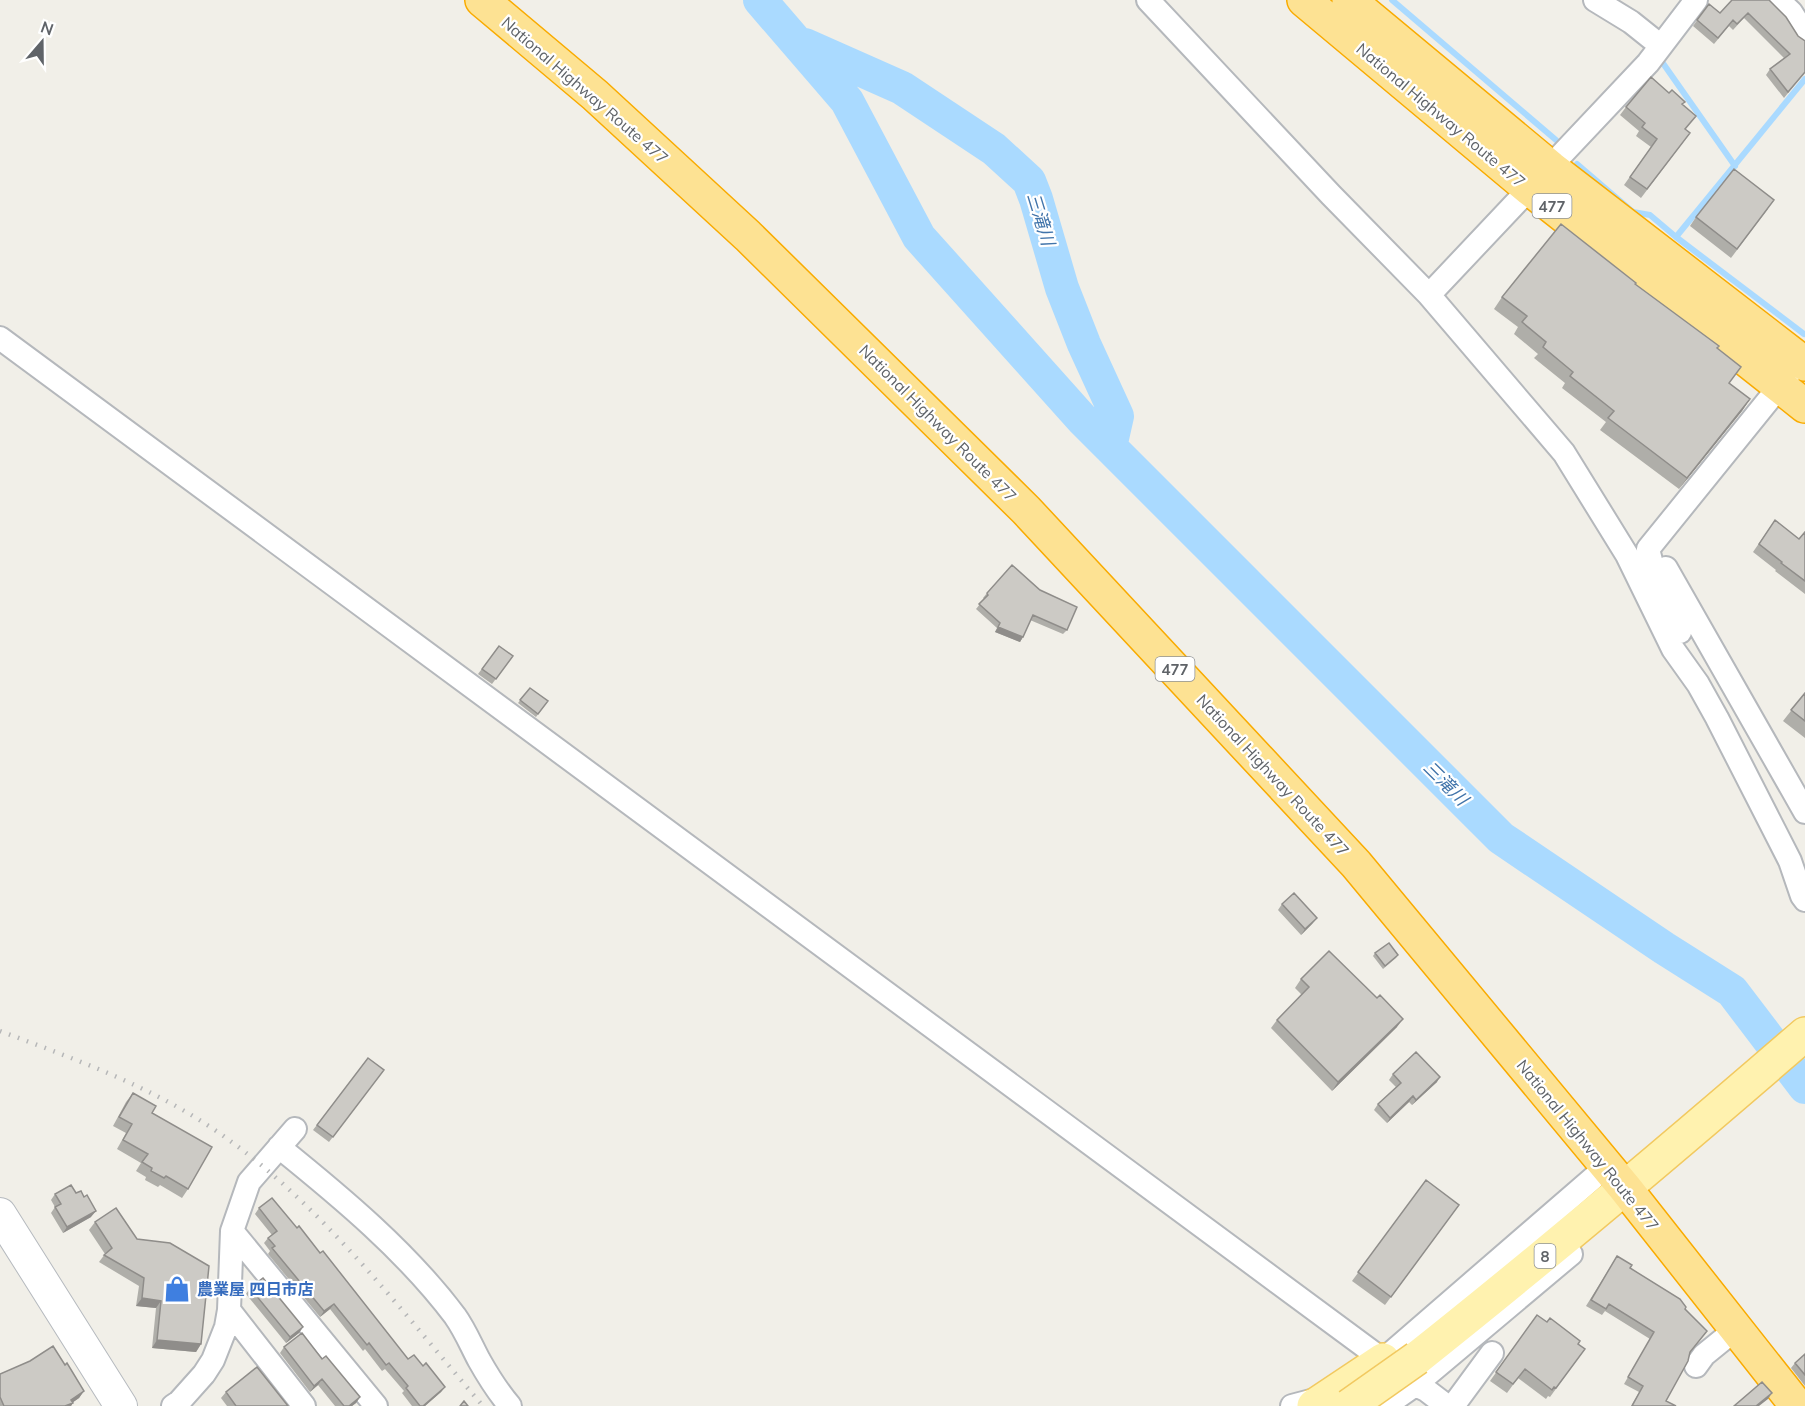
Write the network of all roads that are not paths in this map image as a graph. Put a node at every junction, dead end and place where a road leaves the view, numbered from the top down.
1 (482, 0) edge
2 (1148, 0) edge
3 (1304, 0) edge
4 (1349, 0) edge
5 (1595, 0) edge
6 (1696, 0) edge
7 (1778, 0) edge
8 (1805, 34) edge
9 (1661, 46) junction
10 (1540, 178) junction
11 (1429, 295) junction
12 (0, 338) edge
13 (1803, 359) edge
14 (1793, 396) edge
15 (1651, 543) junction
16 (1698, 684) junction
17 (1805, 812) edge
18 (1805, 900) edge
19 (1805, 1034) edge
20 (295, 1129) dead end
21 (279, 1148) junction
22 (1621, 1185) junction
23 (0, 1214) edge
24 (232, 1231) junction
25 (229, 1310) junction
26 (1736, 1329) junction
27 (1492, 1353) dead end
28 (1383, 1360) junction
29 (1696, 1366) dead end
30 (1416, 1372) junction
31 (1330, 1403) edge
32 (121, 1406) edge
33 (173, 1406) edge
34 (303, 1406) edge
35 (376, 1406) edge
36 (510, 1406) edge
37 (1292, 1406) edge
38 (1384, 1406) edge
39 (1447, 1406) edge
40 (1453, 1406) edge
41 (1797, 1406) edge

1 - 22 highway, National Highway Route 477 / 477
2 - 11 street
3 - 10 highway, National Highway Route 477 / 477
4 - 10 highway, National Highway Route 477 / 477
5 - 9 street
6 - 9 street
7 - 8 street
9 - 10 street
10 - 11 street
10 - 13 highway, National Highway Route 477 / 477
10 - 14 highway, National Highway Route 477 / 477
11 - 16 street
12 - 28 street
13 - 14 street
14 - 15 street
15 - 16 street
15 - 17 street
16 - 18 street
19 - 22 main road, 8
20 - 21 street
21 - 24 street
21 - 36 street
22 - 26 highway, National Highway Route 477 / 477
22 - 28 street
22 - 30 main road, 8
23 - 32 street
24 - 25 street
24 - 35 street
25 - 33 street
25 - 34 street
26 - 29 street
26 - 41 highway, National Highway Route 477 / 477
27 - 40 street
28 - 30 street
28 - 31 main road
30 - 31 main road, 8, bridge
30 - 38 street
30 - 39 street
31 - 37 street

